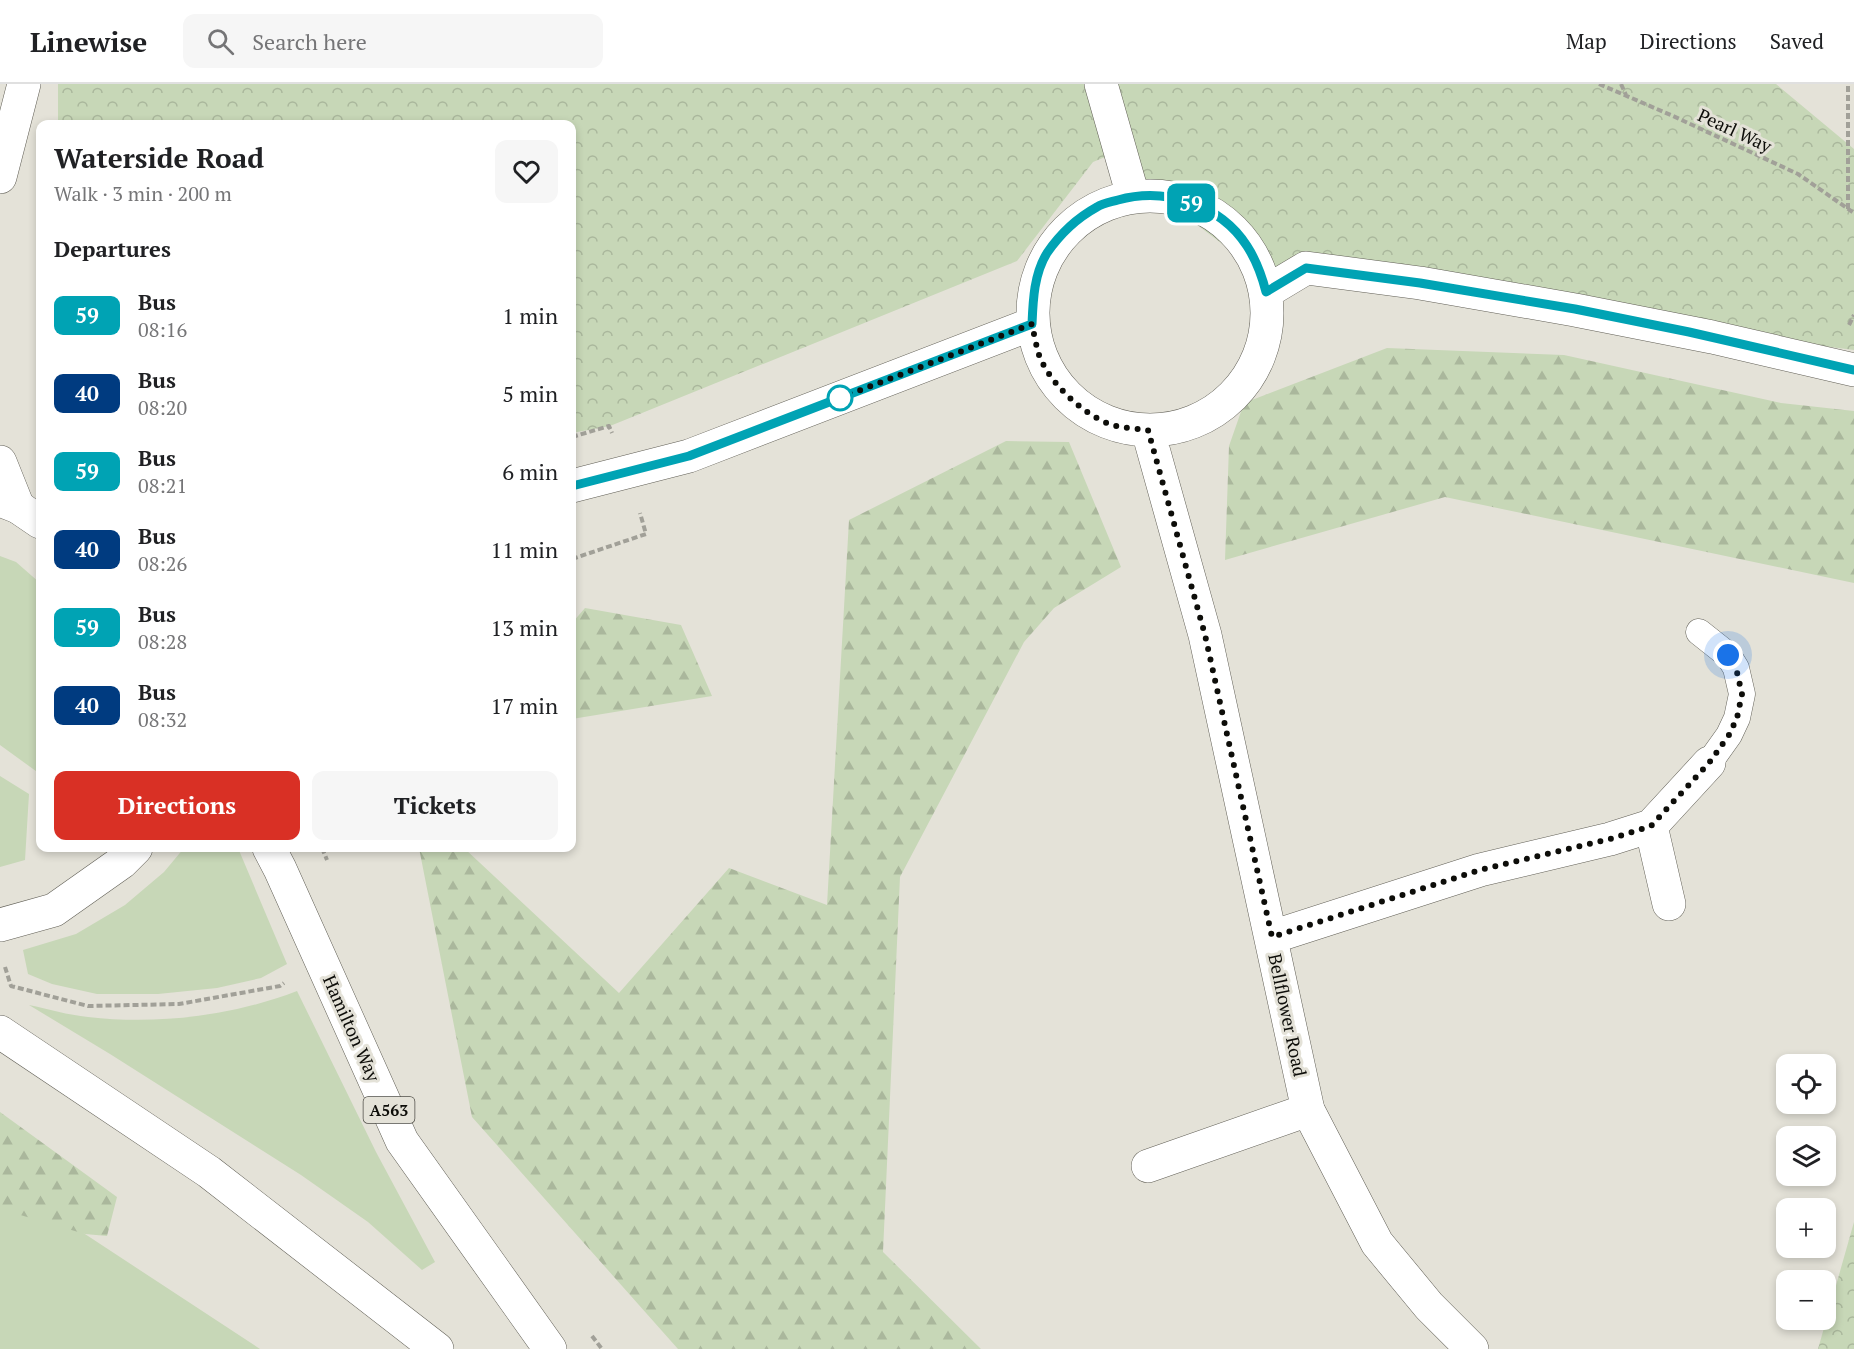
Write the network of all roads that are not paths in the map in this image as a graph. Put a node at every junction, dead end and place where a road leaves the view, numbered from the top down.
1 (24, 84) edge
2 (1101, 84) edge
3 (0, 177) edge
4 (1133, 196) junction
5 (1266, 292) junction
6 (1032, 324) junction
7 (1854, 370) edge
8 (1148, 430) junction
9 (0, 462) edge
10 (576, 485) edge
11 (20, 510) edge
12 (1699, 632) dead end
13 (1709, 763) joint
14 (1651, 826) junction
15 (132, 852) edge
16 (271, 852) edge
17 (1669, 904) dead end
18 (0, 925) edge
19 (1272, 937) junction
20 (0, 1032) edge
21 (1308, 1110) junction
22 (1148, 1166) dead end
23 (437, 1349) edge
24 (550, 1349) edge
25 (1472, 1349) edge

1 - 3 main road
2 - 4 main road
4 - 5 main road
4 - 6 main road
5 - 7 main road
5 - 8 main road
6 - 8 main road
6 - 10 main road
8 - 19 main road, Bellflower Road
9 - 11 main road
12 - 13 lane
13 - 14 main road
14 - 17 main road
14 - 19 main road
15 - 18 main road
16 - 24 main road, Hamilton Way / A563
19 - 21 main road, Bellflower Road
20 - 23 main road
21 - 22 main road
21 - 25 main road, Bellflower Road

